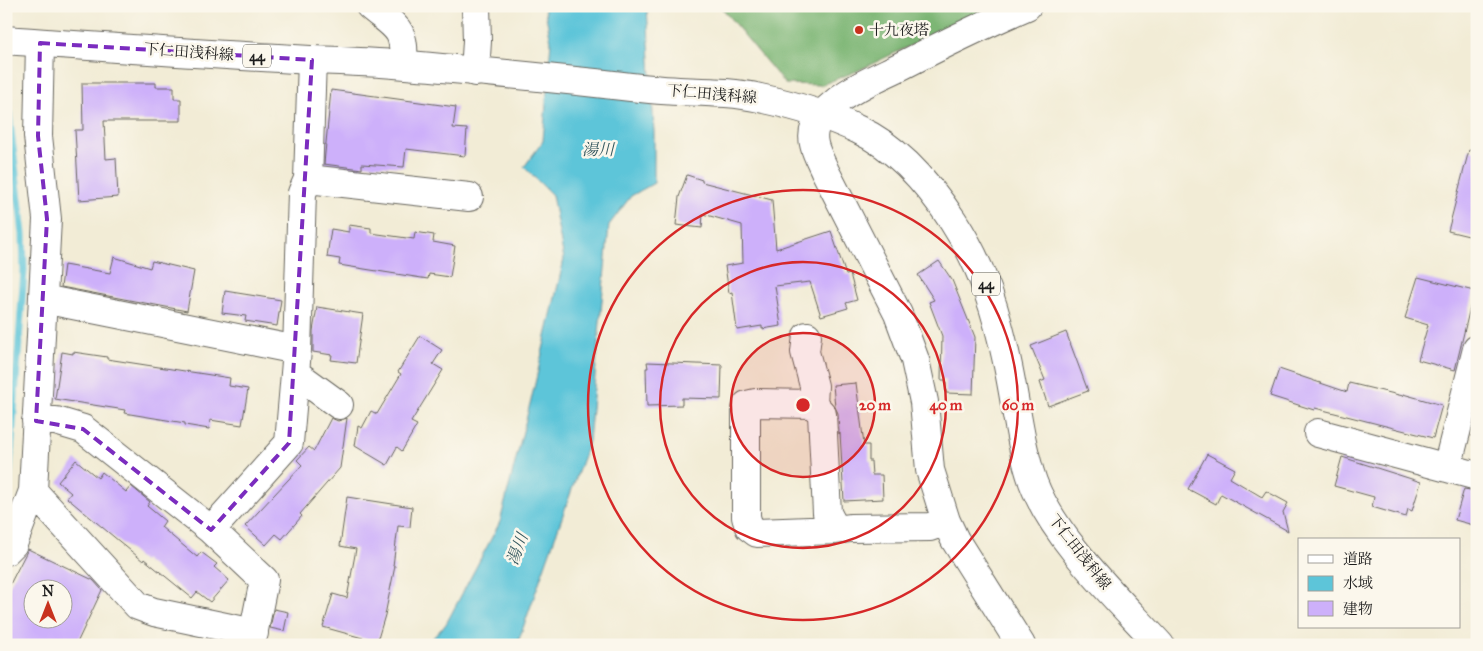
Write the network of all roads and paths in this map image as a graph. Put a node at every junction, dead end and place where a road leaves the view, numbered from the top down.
1 (370, 6) edge
2 (476, 6) edge
3 (1027, 6) edge
4 (24, 42) edge
5 (312, 60) junction
6 (403, 64) junction
7 (482, 72) junction
8 (822, 115) junction
9 (308, 179) junction
10 (469, 197) dead end
11 (43, 299) junction
12 (807, 336) dead end
13 (1477, 349) edge
14 (296, 361) junction
15 (813, 404) junction
16 (339, 405) dead end
17 (36, 421) junction
18 (1318, 433) dead end
19 (1447, 468) junction
20 (1477, 476) edge
21 (34, 491) junction
22 (946, 520) junction
23 (211, 530) junction
24 (836, 530) junction
25 (6, 552) edge
26 (252, 639) edge
27 (1021, 645) edge
28 (1160, 645) edge

1 - 6 street
2 - 7 street
3 - 8 street
4 - 5 street, 下仁田浅科線 / 44
4 - 11 street
5 - 6 street, 下仁田浅科線 / 44
5 - 9 street
6 - 7 street, 下仁田浅科線 / 44
7 - 8 street, 下仁田浅科線 / 44
8 - 22 street
8 - 28 street, 下仁田浅科線 / 44
9 - 10 street
9 - 14 street
11 - 14 street
11 - 17 street
12 - 15 street
13 - 19 street
14 - 16 street
14 - 23 street
15 - 24 street
15 - 24 street
17 - 21 street
17 - 23 street
18 - 19 street
19 - 20 street
21 - 25 street
21 - 26 street
22 - 24 street
22 - 27 street
23 - 26 street

